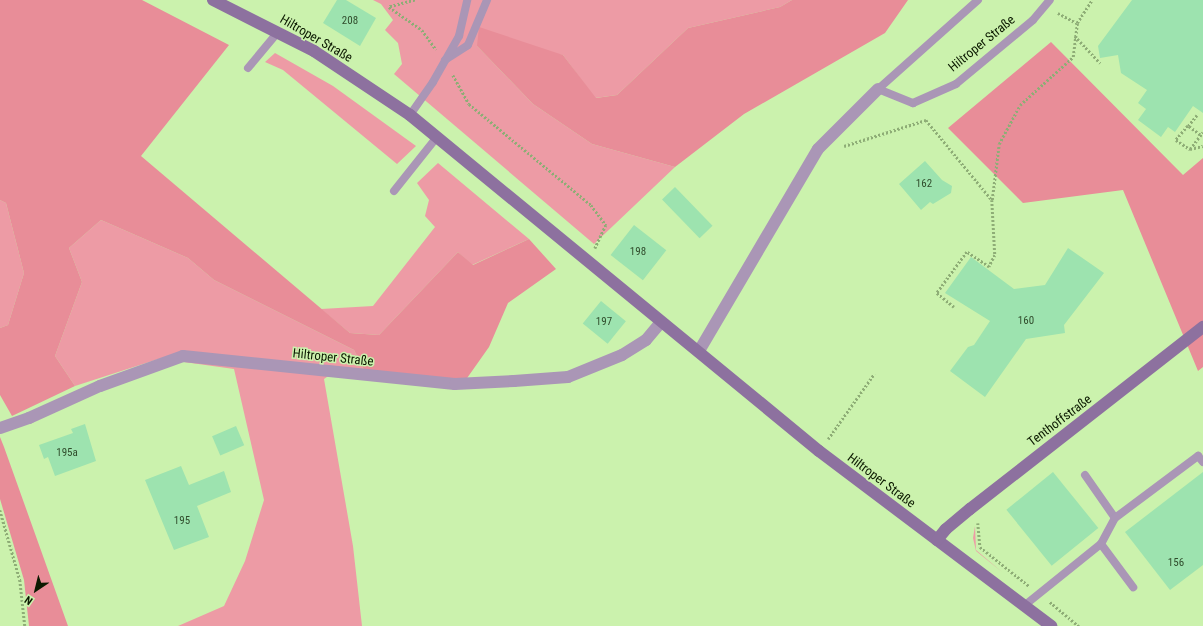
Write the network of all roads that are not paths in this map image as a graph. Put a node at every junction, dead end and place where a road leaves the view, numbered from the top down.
1 (213, 0) edge
2 (467, 0) edge
3 (487, 0) edge
4 (978, 0) edge
5 (1048, 3) edge
6 (278, 32) junction
7 (444, 60) junction
8 (248, 68) dead end
9 (878, 89) junction
10 (410, 115) junction
11 (437, 137) junction
12 (394, 191) dead end
13 (661, 322) junction
14 (1203, 327) edge
15 (699, 351) junction
16 (0, 428) edge
17 (1203, 462) edge
18 (1085, 475) dead end
19 (1115, 518) junction
20 (937, 540) junction
21 (1101, 544) junction
22 (1133, 587) dead end
23 (1025, 605) junction
24 (1051, 626) edge

1 - 6 street, Hiltroper Straße
2 - 7 lane
3 - 7 lane
4 - 9 lane
5 - 9 lane, Hiltroper Straße
6 - 8 lane
6 - 10 street, Hiltroper Straße
7 - 10 lane
9 - 15 street
10 - 11 street, Hiltroper Straße
11 - 12 lane
11 - 13 street, Hiltroper Straße
13 - 15 street, Hiltroper Straße
13 - 16 street, Hiltroper Straße
14 - 20 street, Tenthoffstraße
15 - 20 street, Hiltroper Straße
17 - 19 lane
18 - 19 lane
19 - 21 lane
20 - 23 street, Hiltroper Straße
21 - 22 lane
21 - 23 lane
23 - 24 street, Hiltroper Straße

